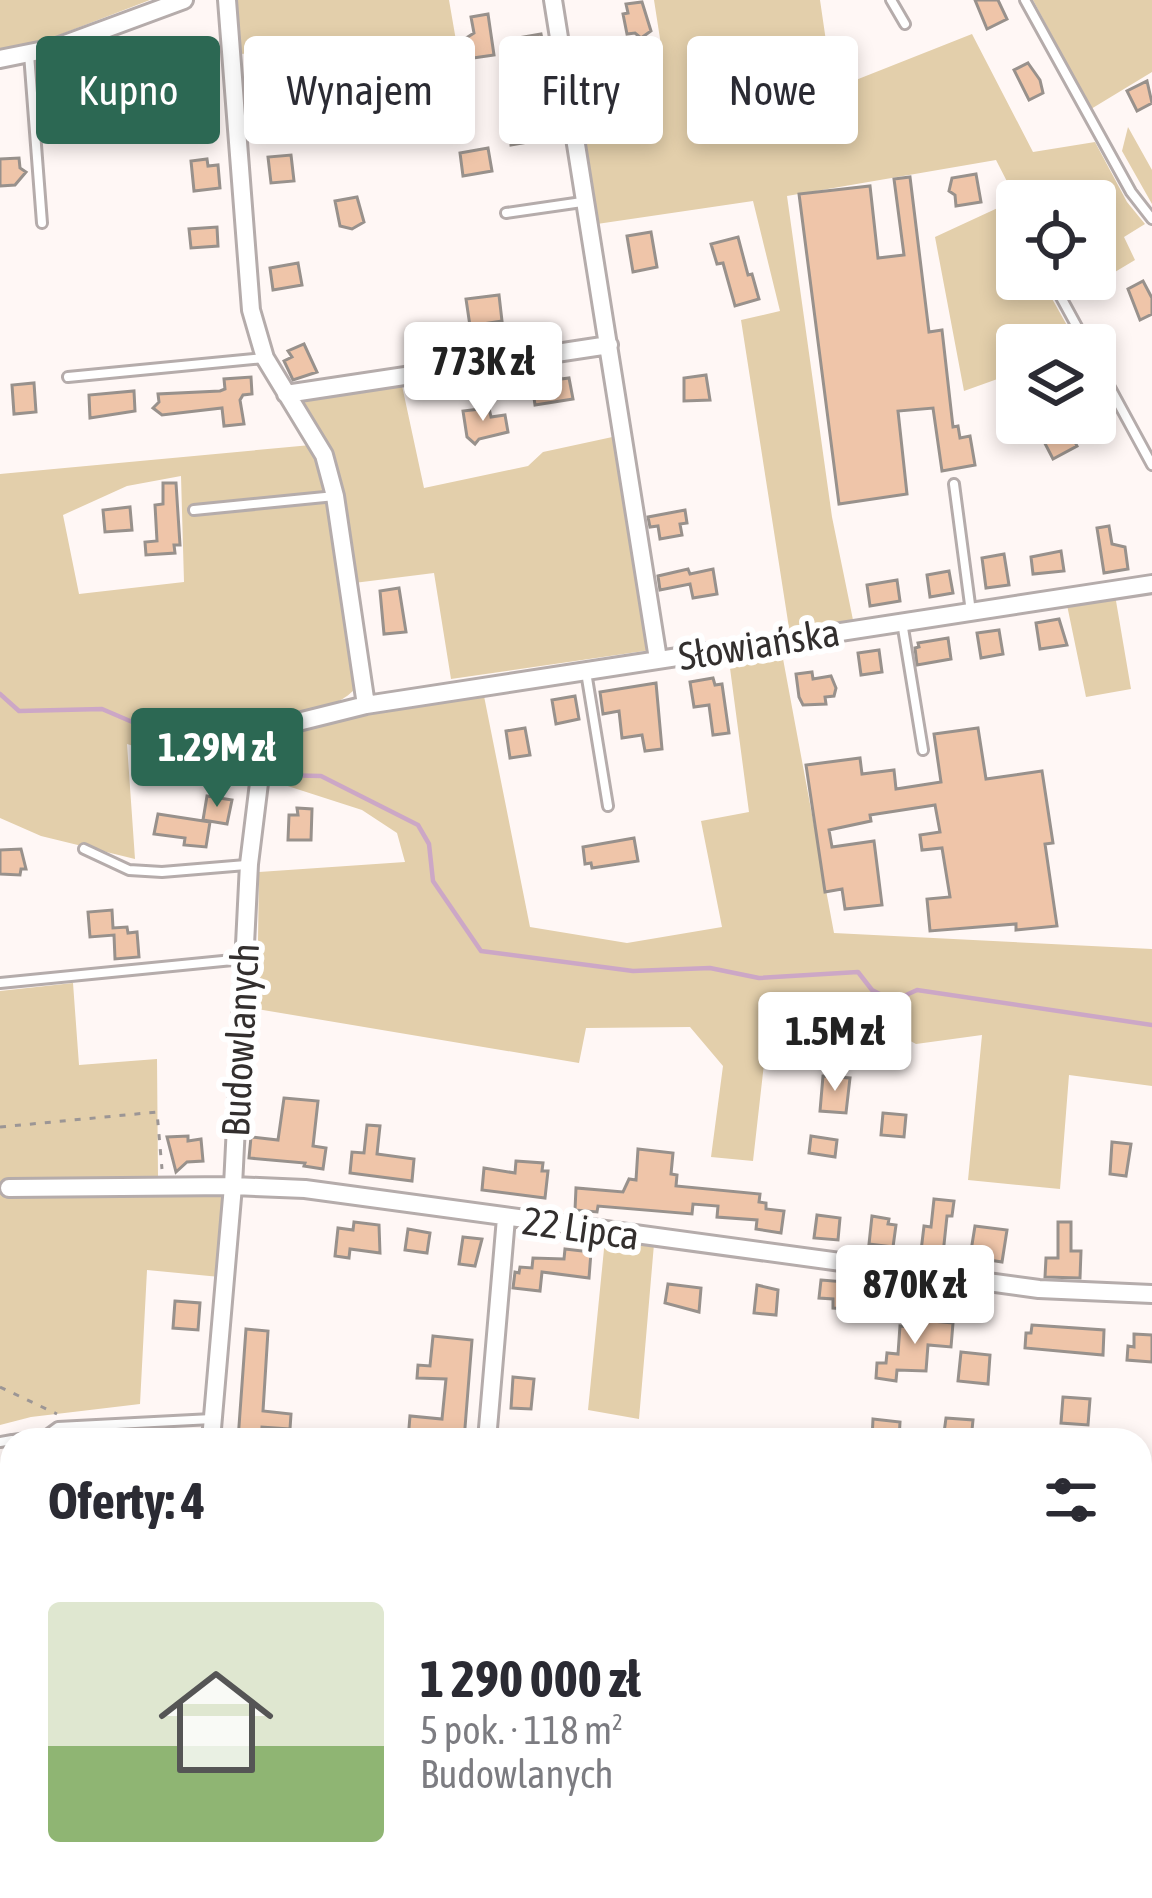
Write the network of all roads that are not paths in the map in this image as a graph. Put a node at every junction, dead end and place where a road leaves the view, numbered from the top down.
1 (184, 0) edge
2 (227, 0) edge
3 (553, 0) edge
4 (891, 0) edge
5 (1024, 0) edge
6 (905, 24) dead end
7 (29, 54) junction
8 (0, 59) edge
9 (586, 201) junction
10 (506, 213) dead end
11 (1152, 219) edge
12 (42, 223) dead end
13 (609, 345) junction
14 (266, 358) junction
15 (68, 377) dead end
16 (286, 394) junction
17 (1116, 399) edge
18 (1152, 465) edge
19 (954, 484) dead end
20 (335, 496) junction
21 (194, 510) dead end
22 (1152, 584) edge
23 (971, 612) junction
24 (902, 622) junction
25 (658, 659) junction
26 (586, 670) junction
27 (366, 705) junction
28 (922, 750) dead end
29 (608, 806) dead end
30 (84, 849) dead end
31 (249, 864) junction
32 (244, 959) junction
33 (0, 983) edge
34 (233, 1186) junction
35 (9, 1189) dead end
36 (506, 1218) junction
37 (1152, 1294) edge
38 (213, 1418) junction
39 (57, 1428) edge
40 (212, 1428) edge
41 (488, 1428) edge

1 - 7 street
2 - 14 street
3 - 9 street
4 - 6 lane
5 - 11 lane
7 - 8 street
7 - 12 lane
9 - 10 lane
9 - 13 street
13 - 16 street
13 - 25 street
14 - 15 lane
14 - 16 street
16 - 20 street
17 - 18 lane
19 - 23 lane
20 - 21 lane
20 - 27 street
22 - 23 street, Słowiańska
23 - 24 street, Słowiańska
24 - 25 street, Słowiańska
24 - 28 lane
25 - 26 street, Słowiańska
26 - 27 street, Słowiańska
26 - 29 lane
27 - 31 street, Budowlanych
30 - 31 lane
31 - 32 street, Budowlanych
32 - 33 lane
32 - 34 street, Budowlanych
34 - 35 street, 22 Lipca
34 - 36 street, 22 Lipca
34 - 38 street, Budowlanych
36 - 37 street, 22 Lipca
36 - 41 street
38 - 39 lane
38 - 40 street, Budowlanych

